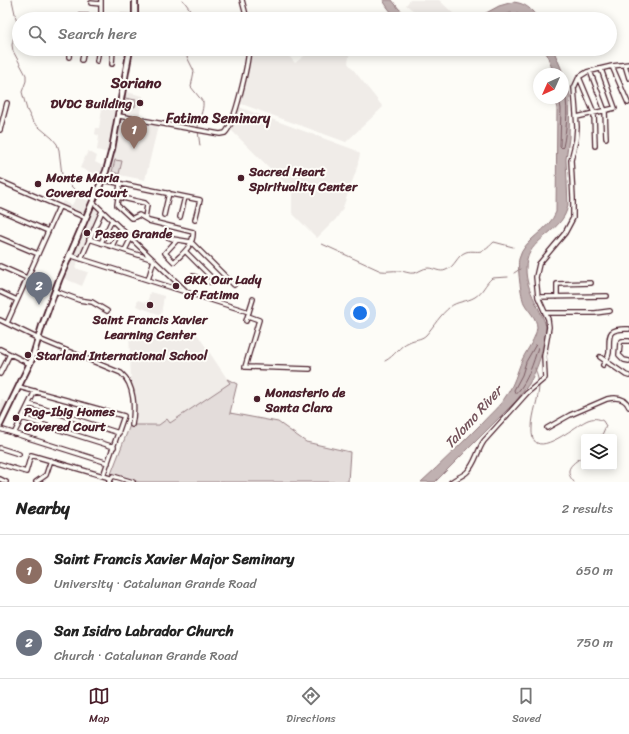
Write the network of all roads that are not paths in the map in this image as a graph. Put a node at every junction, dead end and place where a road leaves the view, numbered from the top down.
1 (135, 0) edge
2 (91, 2) dead end
3 (101, 2) edge
4 (243, 2) edge
5 (135, 12) edge
6 (245, 12) edge
7 (83, 56) edge
8 (98, 56) edge
9 (113, 56) edge
10 (129, 56) edge
11 (247, 56) edge
12 (82, 60) dead end
13 (97, 61) dead end
14 (112, 64) dead end
15 (627, 64) edge
16 (612, 66) junction
17 (601, 69) junction
18 (590, 71) junction
19 (579, 77) junction
20 (629, 78) edge
21 (628, 102) dead end
22 (7, 103) dead end
23 (605, 111) junction
24 (594, 113) junction
25 (119, 116) junction
26 (577, 117) junction
27 (0, 130) edge
28 (606, 138) dead end
29 (596, 146) dead end
30 (102, 180) junction
31 (0, 181) edge
32 (120, 184) junction
33 (169, 193) junction
34 (118, 197) junction
35 (185, 197) junction
36 (93, 202) junction
37 (59, 207) junction
38 (0, 210) edge
39 (102, 210) junction
40 (164, 215) dead end
41 (180, 217) dead end
42 (86, 218) junction
43 (145, 218) junction
44 (112, 220) junction
45 (196, 220) dead end
46 (121, 228) junction
47 (48, 231) junction
48 (166, 236) dead end
49 (0, 238) edge
50 (131, 238) junction
51 (89, 239) junction
52 (177, 240) junction
53 (191, 242) junction
54 (101, 243) junction
55 (112, 246) junction
56 (125, 250) junction
57 (185, 251) junction
58 (38, 254) junction
59 (69, 255) junction
60 (80, 259) junction
61 (153, 260) junction
62 (0, 266) edge
63 (193, 276) dead end
64 (27, 278) junction
65 (148, 280) junction
66 (591, 283) dead end
67 (234, 285) dead end
68 (55, 291) junction
69 (0, 292) edge
70 (188, 293) junction
71 (538, 296) junction
72 (607, 296) dead end
73 (557, 297) junction
74 (253, 299) dead end
75 (17, 300) junction
76 (107, 311) dead end
77 (610, 311) dead end
78 (545, 313) junction
79 (248, 314) junction
80 (0, 320) edge
81 (246, 321) dead end
82 (7, 323) junction
83 (629, 329) edge
84 (38, 339) junction
85 (629, 341) edge
86 (0, 349) edge
87 (10, 354) junction
88 (600, 358) dead end
89 (605, 361) junction
90 (629, 361) edge
91 (30, 364) junction
92 (603, 365) dead end
93 (310, 369) dead end
94 (0, 374) edge
95 (629, 376) edge
96 (19, 387) junction
97 (35, 391) junction
98 (29, 404) junction
99 (629, 408) edge
100 (22, 418) junction
101 (0, 425) edge
102 (132, 426) dead end
103 (548, 428) dead end
104 (0, 429) edge
105 (119, 433) junction
106 (14, 434) junction
107 (114, 447) junction
108 (0, 448) edge
109 (19, 454) dead end
110 (51, 460) junction
111 (108, 463) junction
112 (0, 464) edge
113 (103, 476) junction
114 (0, 479) edge
115 (110, 480) edge
116 (6, 482) edge
117 (36, 482) edge
118 (133, 482) edge
119 (451, 482) edge

1 - 5 main road
2 - 3 street
4 - 6 street
7 - 12 street
8 - 13 street
9 - 14 street
10 - 25 main road
11 - 25 street
15 - 16 street
15 - 20 street
16 - 17 street
16 - 21 street
17 - 18 street
17 - 23 street
18 - 19 street
18 - 23 street
19 - 24 street
19 - 26 street
22 - 27 street
23 - 24 street
23 - 28 street
24 - 26 street
24 - 29 street
25 - 30 main road
26 - 71 street
30 - 32 street
30 - 36 main road
31 - 37 street
32 - 33 street
32 - 34 street
33 - 35 street
33 - 40 street
34 - 43 street
34 - 43 street
35 - 41 street
35 - 45 street
36 - 39 street
36 - 42 main road
37 - 42 street
37 - 47 street
38 - 47 street
39 - 44 street
39 - 51 street
42 - 59 main road
43 - 53 street
44 - 46 street
44 - 54 street
46 - 50 street
46 - 55 street
47 - 58 street
48 - 52 street
49 - 58 street
50 - 56 street
50 - 61 street
51 - 54 street
51 - 60 street
52 - 53 street
52 - 57 street
53 - 57 street
53 - 67 street
54 - 55 street
55 - 56 street
56 - 61 street
57 - 63 street
58 - 64 street
59 - 60 street
59 - 68 main road
60 - 65 street
61 - 65 street
61 - 70 street
62 - 64 street
64 - 75 street
65 - 70 street
66 - 73 street
68 - 76 street
68 - 84 main road
69 - 75 street
70 - 79 street
71 - 73 street
71 - 78 street
72 - 73 street
74 - 79 street
75 - 82 street
77 - 78 street
78 - 119 street
79 - 81 street
79 - 93 street
80 - 82 street
82 - 84 street
83 - 89 street
84 - 91 main road
84 - 102 street
85 - 90 street
86 - 87 street
87 - 91 street
87 - 94 street
88 - 89 street
89 - 92 street
89 - 95 street
91 - 96 main road
96 - 97 street
96 - 101 main road
97 - 98 street
97 - 105 street
98 - 100 street
98 - 105 street
99 - 103 street
100 - 106 street
100 - 107 street
104 - 106 street
105 - 107 street
106 - 111 street
107 - 111 street
108 - 109 street
110 - 112 street
110 - 113 street
110 - 117 street
111 - 113 street
113 - 115 street
114 - 116 street
115 - 118 street

